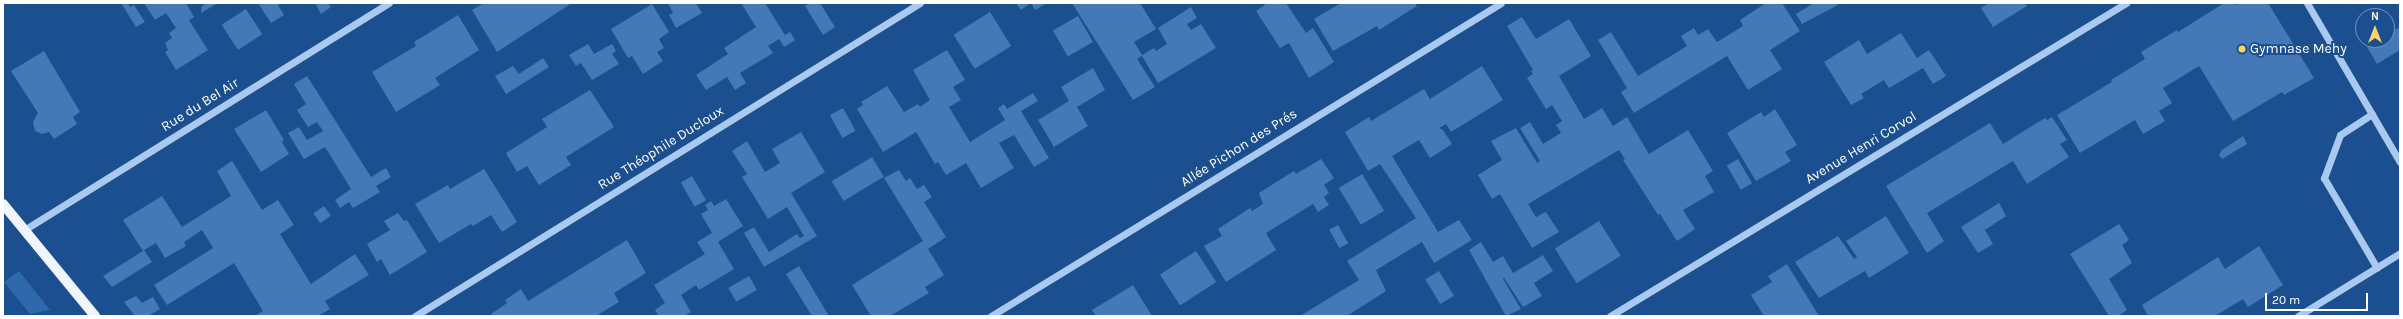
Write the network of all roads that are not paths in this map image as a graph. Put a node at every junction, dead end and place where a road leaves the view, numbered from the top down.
1 (389, 3) edge
2 (920, 3) edge
3 (1502, 3) edge
4 (2126, 3) edge
5 (2307, 3) edge
6 (2372, 114) junction
7 (2400, 162) edge
8 (3, 204) edge
9 (24, 230) junction
10 (2400, 253) edge
11 (2376, 268) junction
12 (95, 316) edge
13 (415, 316) edge
14 (991, 316) edge
15 (1610, 316) edge
16 (2298, 316) edge

1 - 9 street, Rue du Bel Air
2 - 13 street, Rue Théophile Ducloux
3 - 14 street, Allée Pichon des Prés
4 - 15 street, Avenue Henri Corvol
5 - 6 street
6 - 7 street
6 - 11 street
8 - 9 main road
9 - 12 main road
10 - 11 street
11 - 16 street

